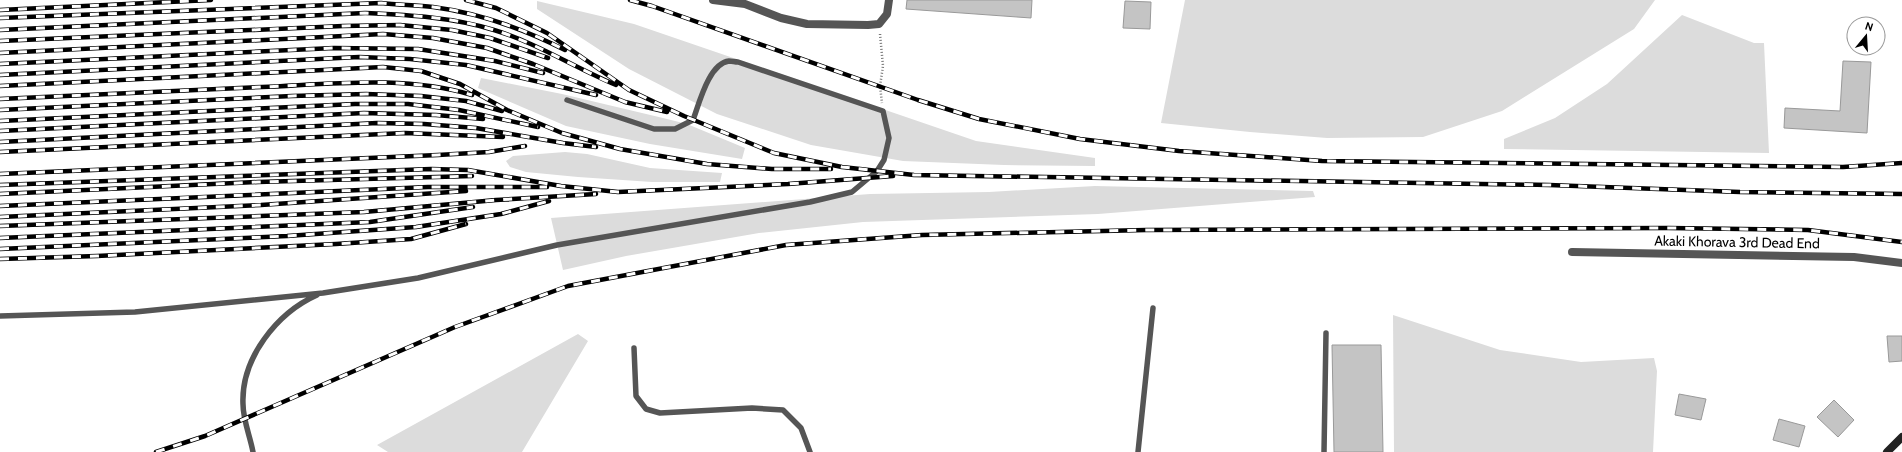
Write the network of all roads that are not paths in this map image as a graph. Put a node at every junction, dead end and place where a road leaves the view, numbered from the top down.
1 (713, 0) edge
2 (890, 0) edge
3 (567, 100) dead end
4 (1572, 252) dead end
5 (1902, 263) edge
6 (323, 293) junction
7 (1153, 308) dead end
8 (0, 316) edge
9 (1326, 333) dead end
10 (634, 348) dead end
11 (1902, 437) edge
12 (253, 452) edge
13 (810, 452) edge
14 (1138, 452) edge
15 (1324, 452) edge
16 (1887, 452) edge

1 - 2 street
3 - 6 lane
4 - 5 street, Akaki Khorava 3rd Dead End
6 - 8 lane
6 - 12 lane
7 - 14 lane
9 - 15 lane
10 - 13 lane
11 - 16 street

